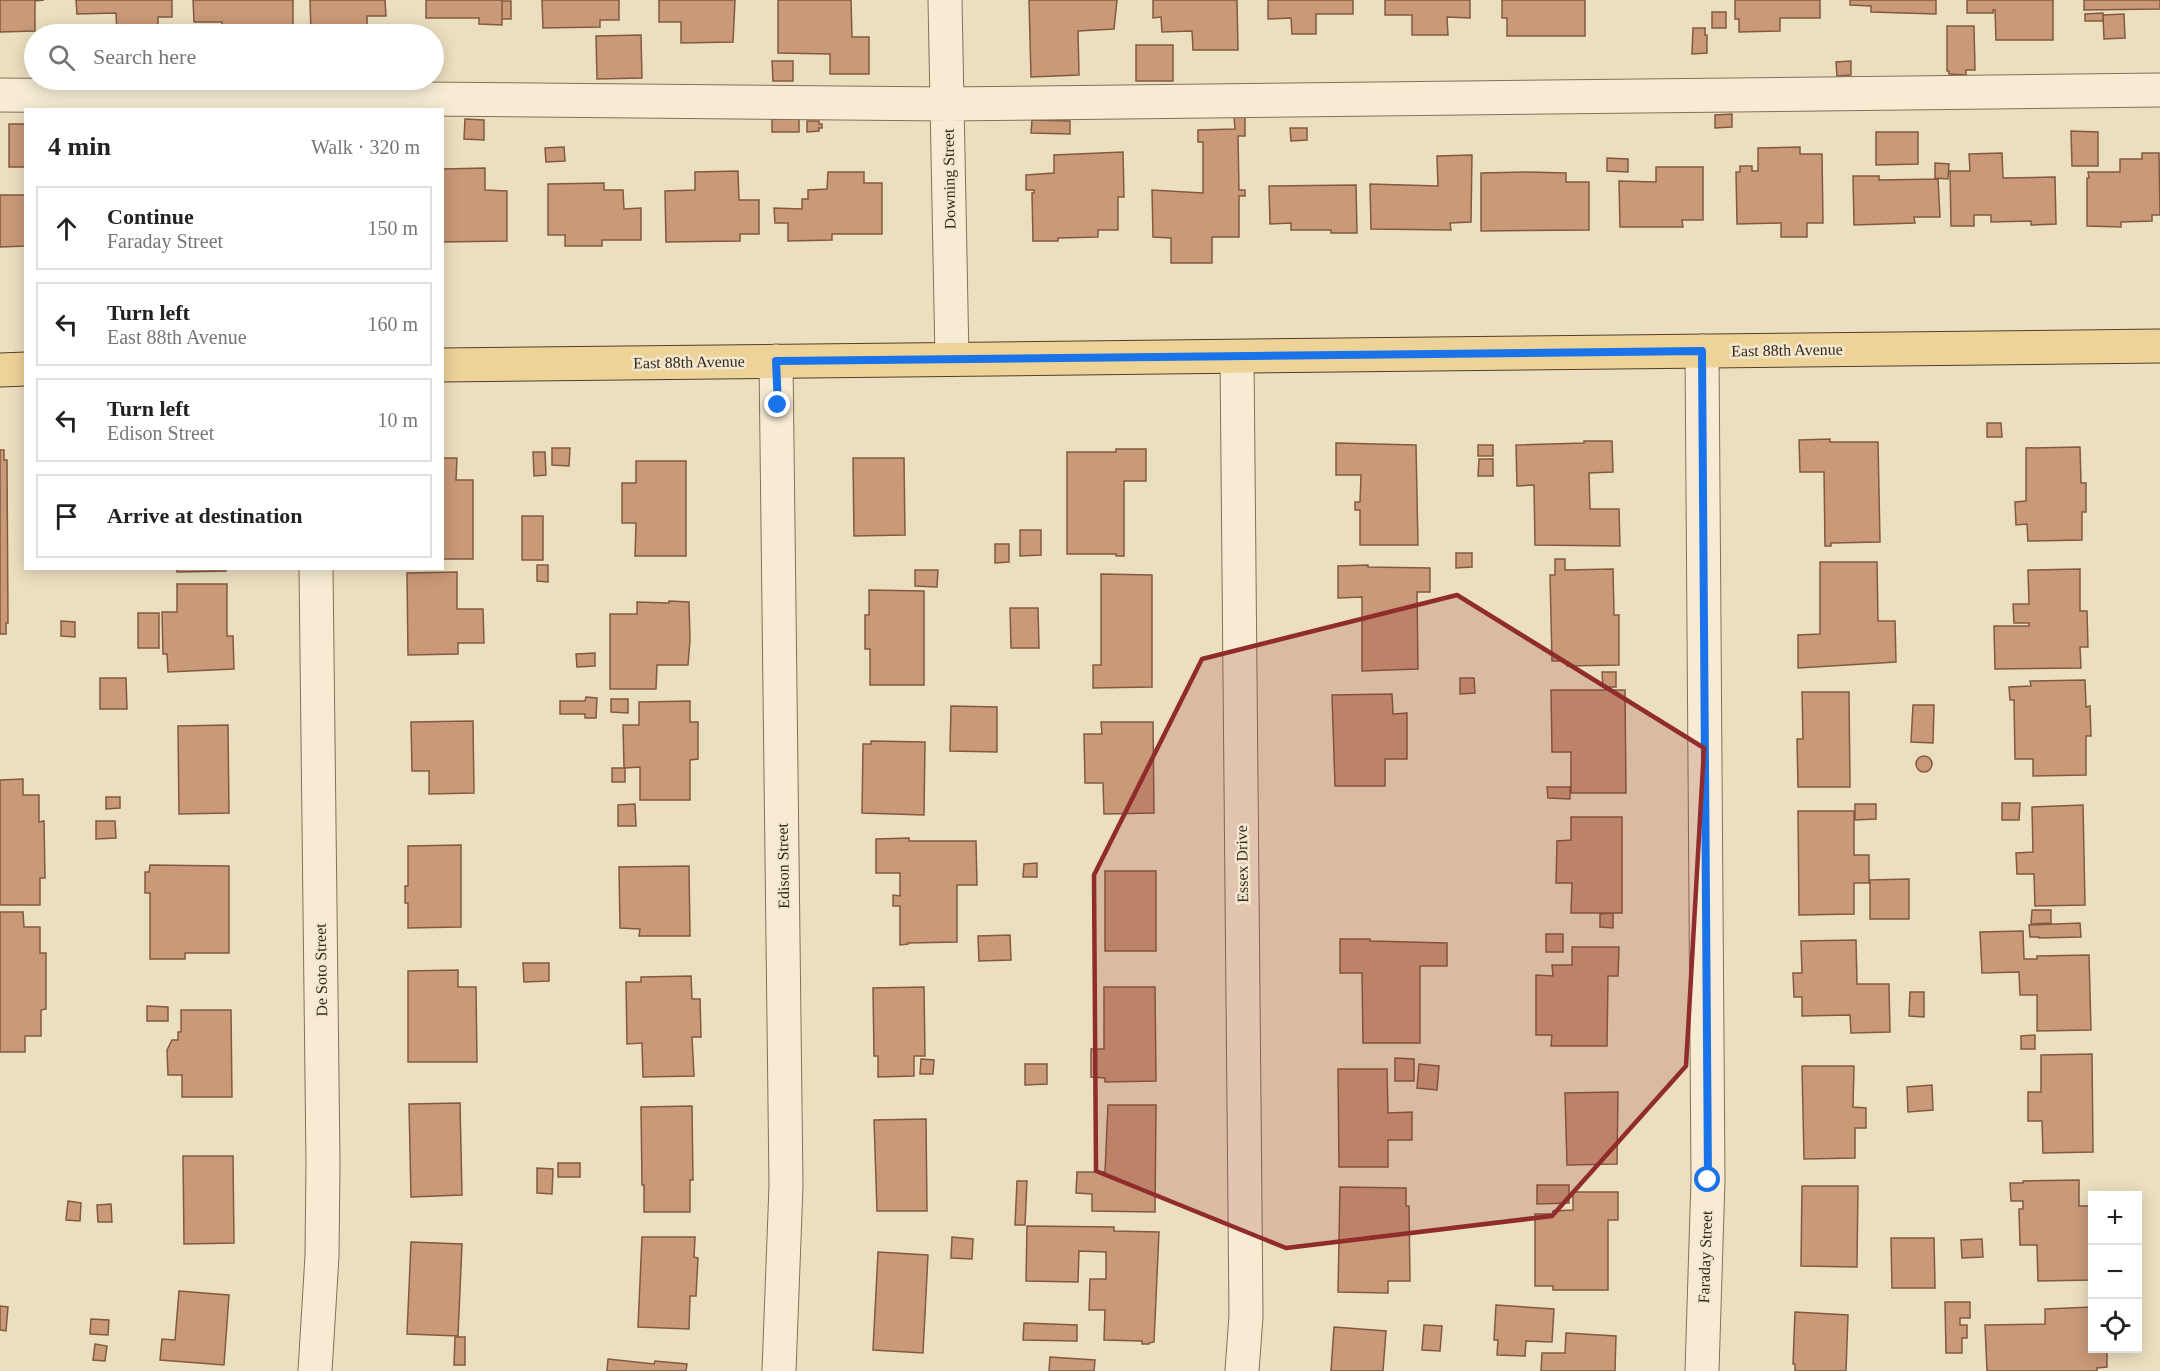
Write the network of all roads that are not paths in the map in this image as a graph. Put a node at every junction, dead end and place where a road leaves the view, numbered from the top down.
1 (945, 0) edge
2 (2160, 90) edge
3 (0, 95) edge
4 (947, 104) junction
5 (2160, 346) edge
6 (1702, 351) junction
7 (1237, 357) junction
8 (952, 359) junction
9 (776, 361) junction
10 (444, 365) edge
11 (24, 369) edge
12 (0, 370) edge
13 (316, 570) edge
14 (315, 1371) edge
15 (779, 1371) edge
16 (1242, 1371) edge
17 (1702, 1371) edge

1 - 4 street, Downing Street
2 - 4 street
3 - 4 street
4 - 8 street, Downing Street
5 - 6 main road, East 88th Avenue
6 - 7 main road, East 88th Avenue
6 - 17 street, Faraday Street
7 - 8 main road, East 88th Avenue
7 - 16 street, Essex Drive
8 - 9 main road, East 88th Avenue
9 - 10 main road, East 88th Avenue
9 - 15 street, Edison Street
11 - 12 main road
13 - 14 street, De Soto Street

